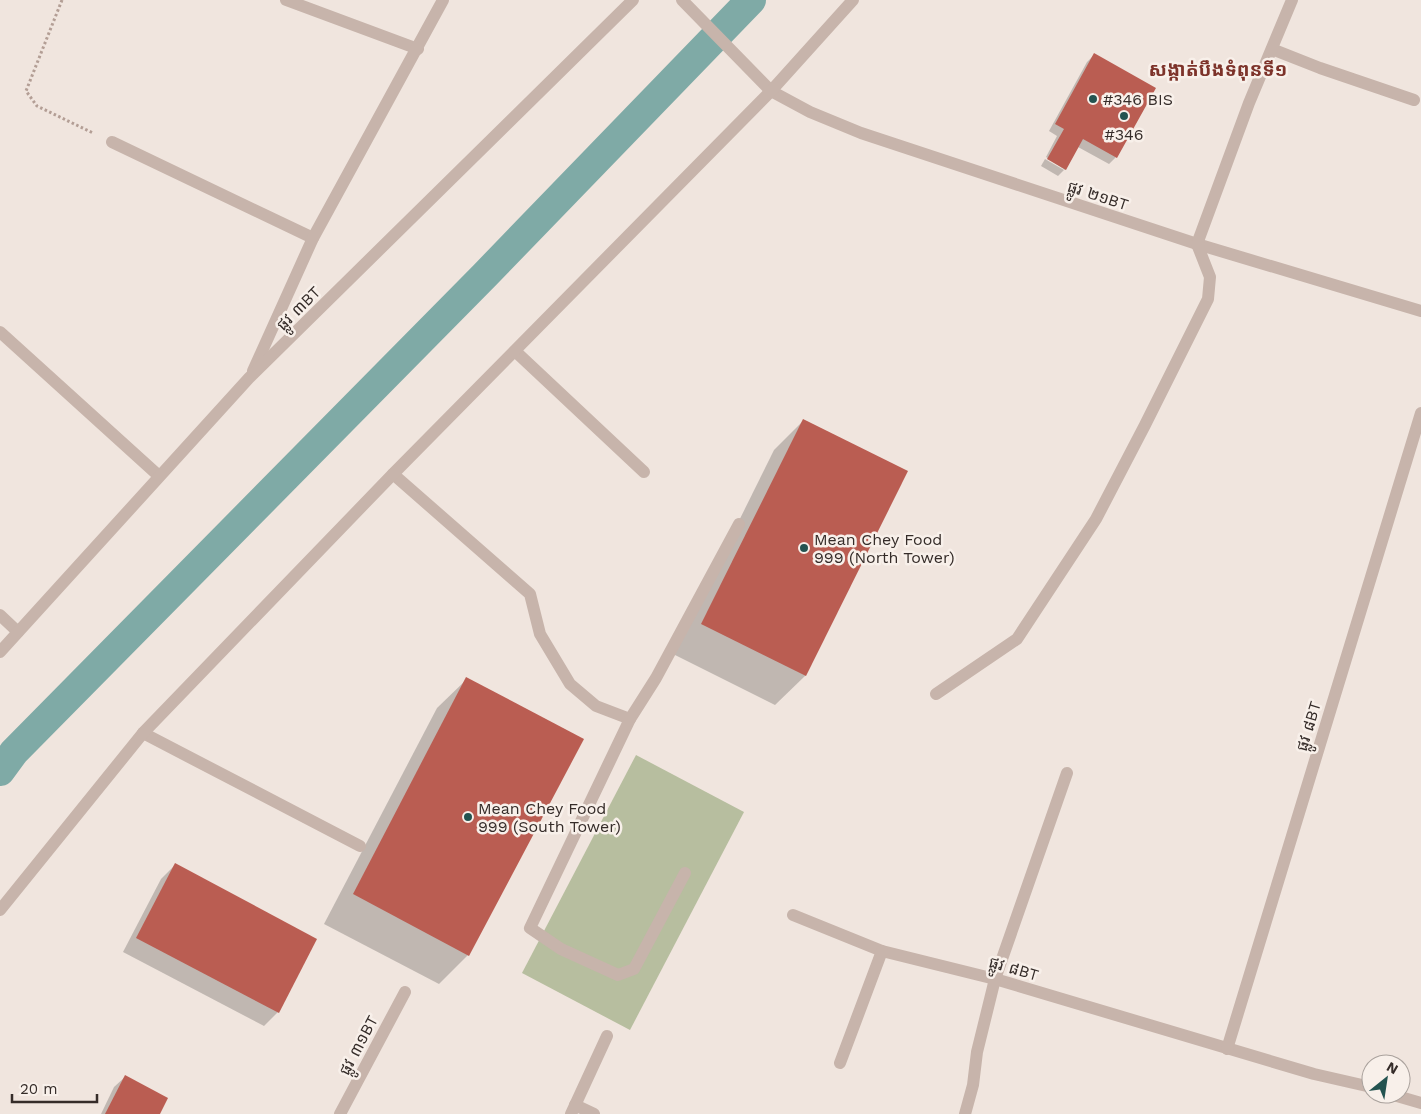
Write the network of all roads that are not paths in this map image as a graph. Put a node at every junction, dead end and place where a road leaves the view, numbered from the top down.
1 (286, 0) edge
2 (443, 0) edge
3 (633, 0) edge
4 (682, 0) edge
5 (853, 0) edge
6 (1292, 0) edge
7 (1272, 48) junction
8 (418, 49) junction
9 (771, 91) junction
10 (1414, 100) dead end
11 (112, 142) road end
12 (313, 238) junction
13 (1197, 244) junction
14 (1421, 311) edge
15 (0, 332) edge
16 (515, 351) junction
17 (249, 378) junction
18 (1421, 413) edge
19 (644, 472) dead end
20 (393, 474) junction
21 (159, 476) junction
22 (739, 524) dead end
23 (0, 615) edge
24 (18, 632) junction
25 (0, 652) edge
26 (936, 694) dead end
27 (630, 719) junction
28 (144, 733) junction
29 (1067, 773) dead end
30 (360, 846) dead end
31 (685, 873) dead end
32 (0, 910) edge
33 (793, 915) dead end
34 (882, 951) junction
35 (995, 979) junction
36 (405, 992) dead end
37 (607, 1036) dead end
38 (1227, 1049) junction
39 (840, 1063) dead end
40 (1361, 1085) edge
41 (573, 1109) edge
42 (340, 1114) edge
43 (594, 1114) edge
44 (965, 1114) edge

1 - 8 street
2 - 8 street
3 - 17 street, ផ្លូវ ៣BT
4 - 9 street, ផ្លូវ ២១BT
5 - 9 street
6 - 7 street
7 - 10 street
7 - 13 street
8 - 12 street
9 - 13 street, ផ្លូវ ២១BT
9 - 16 street
11 - 12 street
12 - 17 street
13 - 14 street, ផ្លូវ ២១BT
13 - 26 street
15 - 21 street
16 - 19 street
16 - 20 street
17 - 21 street, ផ្លូវ ៣BT
18 - 38 street, ផ្លូវ ៨BT
20 - 27 street
20 - 28 street
21 - 24 street, ផ្លូវ ៣BT
22 - 27 street
23 - 24 street
24 - 25 street, ផ្លូវ ៣BT
27 - 31 street
28 - 30 street
28 - 32 street
29 - 35 street
33 - 34 street, ផ្លូវ ៨BT
34 - 35 street, ផ្លូវ ៨BT
34 - 39 street
35 - 38 street, ផ្លូវ ៨BT
35 - 44 street
36 - 42 street, ផ្លូវ ៣១BT
37 - 41 street
38 - 40 street, ផ្លូវ ៨BT
41 - 43 street

